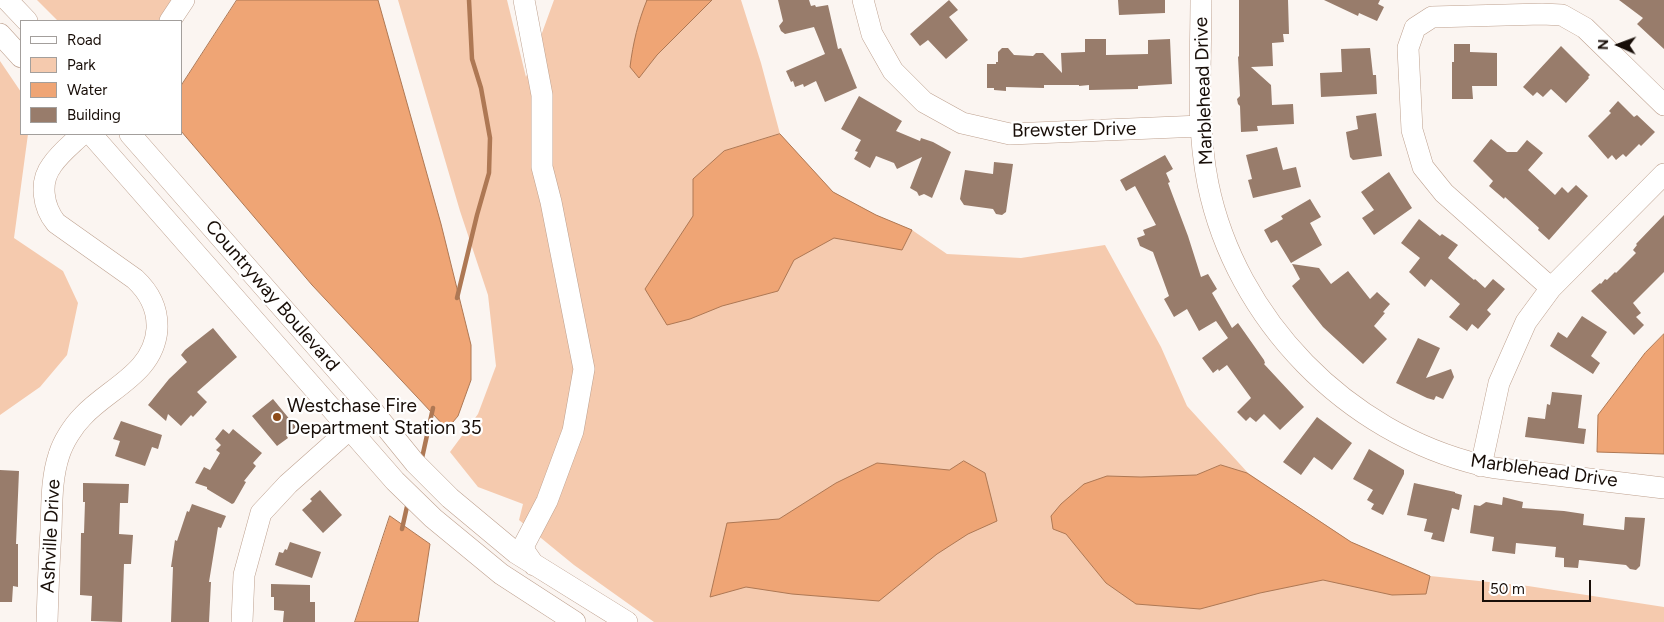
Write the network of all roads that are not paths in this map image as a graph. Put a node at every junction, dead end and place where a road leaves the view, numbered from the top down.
1 (7, 0) edge
2 (184, 0) edge
3 (524, 0) edge
4 (864, 0) edge
5 (1201, 0) edge
6 (26, 20) edge
7 (171, 20) edge
8 (0, 34) edge
9 (20, 56) edge
10 (1664, 104) edge
11 (1201, 126) junction
12 (81, 135) edge
13 (92, 135) edge
14 (131, 135) edge
15 (1664, 174) edge
16 (1551, 288) junction
17 (372, 410) junction
18 (349, 429) junction
19 (1482, 466) junction
20 (1664, 488) edge
21 (496, 536) junction
22 (527, 538) junction
23 (534, 564) junction
24 (47, 622) edge
25 (242, 622) edge
26 (575, 622) edge
27 (627, 622) edge

1 - 6 street
2 - 7 street
3 - 22 street
4 - 11 street, Brewster Drive
5 - 11 street, Marblehead Drive
8 - 9 street
10 - 16 street
11 - 19 street, Marblehead Drive
12 - 24 street, Ashville Drive
13 - 18 street, Countryway Boulevard
14 - 17 street, Countryway Boulevard
15 - 16 street
16 - 19 street
17 - 18 street
17 - 21 street, Countryway Boulevard
18 - 25 street
18 - 26 street, Countryway Boulevard
19 - 20 street, Marblehead Drive
21 - 22 street
21 - 23 street, Countryway Boulevard
22 - 23 street
23 - 27 street, Countryway Boulevard

